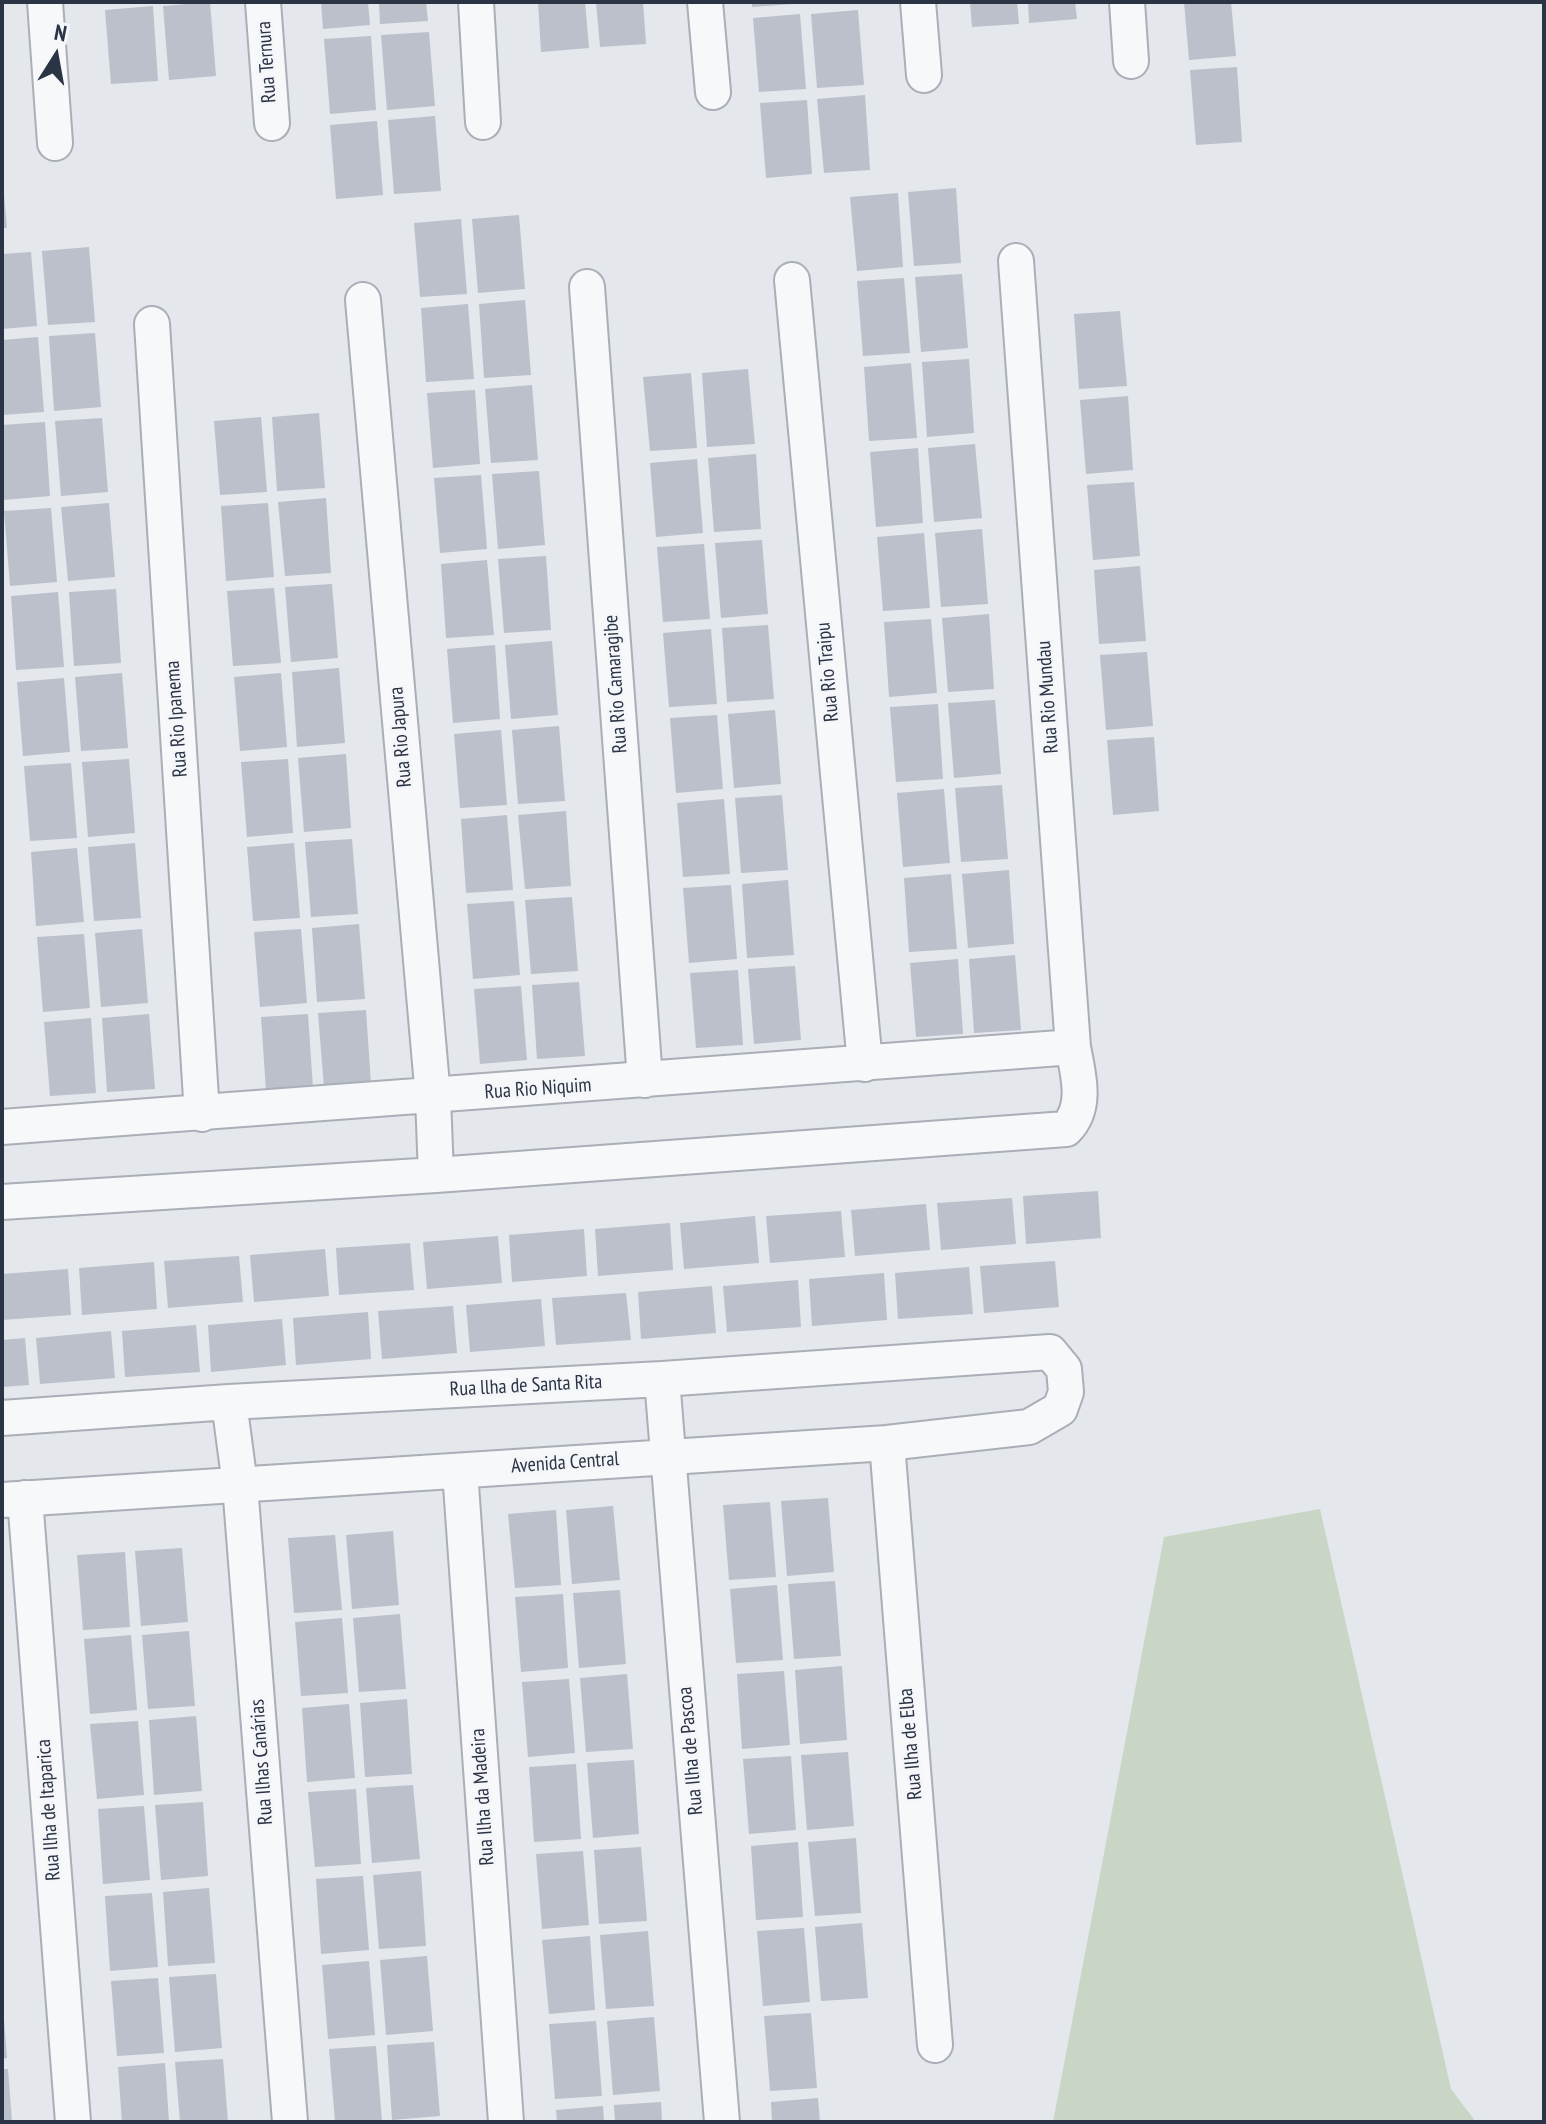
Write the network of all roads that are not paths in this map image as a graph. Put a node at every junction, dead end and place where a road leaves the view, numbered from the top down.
1 (45, 2) edge
2 (263, 2) edge
3 (476, 2) edge
4 (705, 2) edge
5 (918, 2) edge
6 (1127, 2) edge
7 (1131, 61) dead end
8 (924, 75) dead end
9 (713, 92) dead end
10 (483, 122) dead end
11 (272, 123) dead end
12 (55, 143) dead end
13 (1016, 261) dead end
14 (792, 280) dead end
15 (587, 287) dead end
16 (363, 300) dead end
17 (152, 324) dead end
18 (1073, 1047) junction
19 (865, 1064) junction
20 (645, 1080) junction
21 (433, 1097) junction
22 (202, 1114) junction
23 (2, 1127) edge
24 (436, 1175) junction
25 (2, 1202) edge
26 (1050, 1352) joint
27 (662, 1379) junction
28 (229, 1402) junction
29 (2, 1418) edge
30 (887, 1443) junction
31 (666, 1456) junction
32 (460, 1471) junction
33 (240, 1485) junction
34 (13, 1499) edge
35 (935, 2045) dead end
36 (73, 2122) edge
37 (290, 2122) edge
38 (506, 2122) edge
39 (722, 2122) edge

1 - 12 street
2 - 11 street, Rua Ternura
3 - 10 street
4 - 9 street
5 - 8 street
6 - 7 street
13 - 18 street, Rua Rio Mundau
14 - 19 street, Rua Rio Traipu
15 - 20 street, Rua Rio Camaragibe
16 - 21 street, Rua Rio Japura
17 - 22 street, Rua Rio Ipanema
18 - 19 street, Rua Rio Niquim
18 - 24 street, Rua Rio Mundau
19 - 20 street, Rua Rio Niquim
20 - 21 street, Rua Rio Niquim
21 - 22 street, Rua Rio Niquim
21 - 24 street, Rua Rio Japura
22 - 23 street, Rua Rio Niquim
24 - 25 street
26 - 27 street, Rua llha de Santa Rita
26 - 30 street, Avenida Central
27 - 28 street, Rua llha de Santa Rita
27 - 31 street, Rua Ilha de Pascoa
28 - 29 street, Rua llha de Santa Rita
28 - 33 street, Rua Ilhas Canárias
30 - 31 street, Avenida Central
30 - 35 street, Rua Ilha de Elba
31 - 32 street, Avenida Central
31 - 39 street, Rua Ilha de Pascoa
32 - 33 street, Avenida Central
32 - 38 street, Rua Ilha da Madeira
33 - 34 street, Avenida Central
33 - 37 street, Rua Ilhas Canárias
34 - 36 street, Rua Ilha de Itaparica

